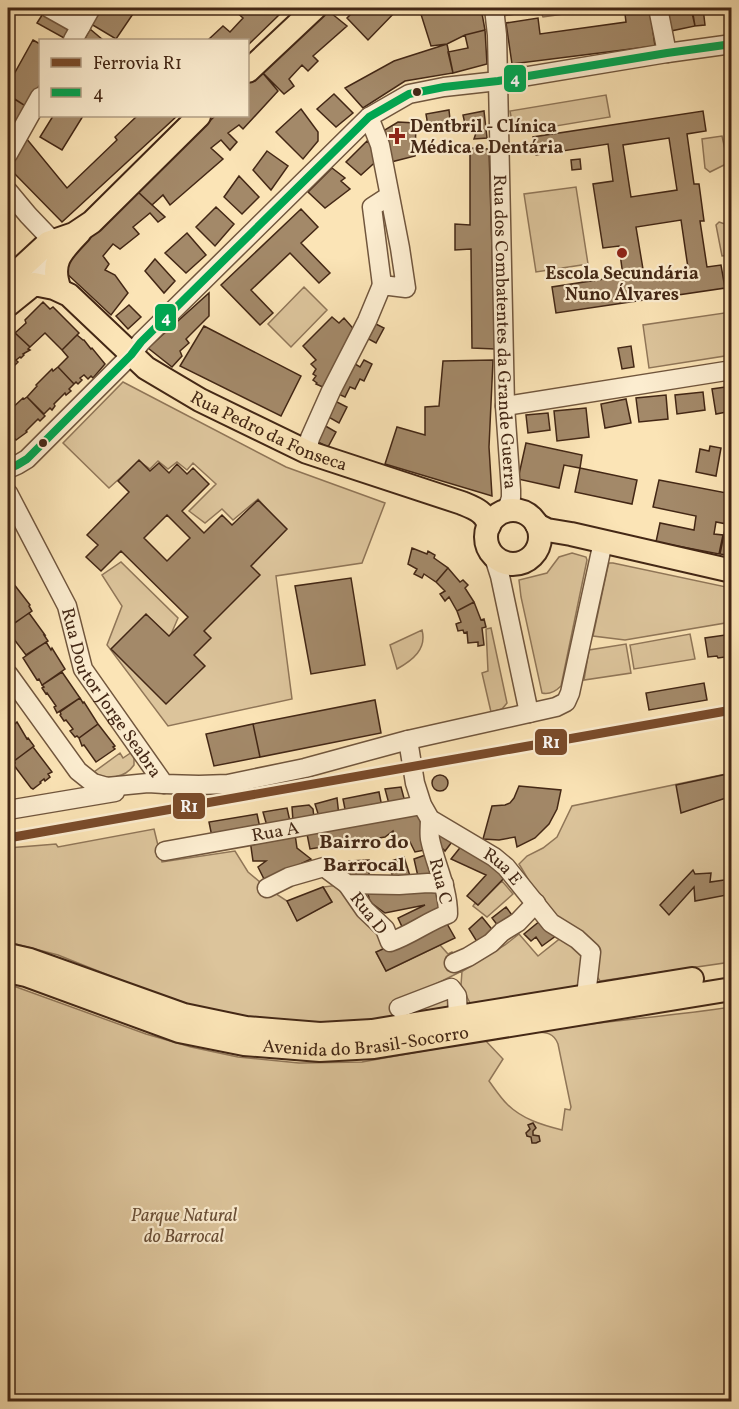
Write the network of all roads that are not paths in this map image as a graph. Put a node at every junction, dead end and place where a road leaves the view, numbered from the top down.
1 (49, 8) edge
2 (91, 8) edge
3 (315, 8) edge
4 (494, 8) edge
5 (658, 8) edge
6 (77, 33) edge
7 (732, 44) edge
8 (667, 53) junction
9 (249, 69) edge
10 (498, 81) junction
11 (39, 99) edge
12 (198, 117) edge
13 (369, 117) junction
14 (8, 154) edge
15 (8, 190) edge
16 (389, 196) junction
17 (83, 229) junction
18 (53, 237) junction
19 (16, 279) edge
20 (382, 285) junction
21 (64, 292) junction
22 (8, 305) edge
23 (131, 355) junction
24 (732, 370) edge
25 (505, 406) junction
26 (307, 452) junction
27 (8, 469) edge
28 (8, 493) edge
29 (497, 519) junction
30 (537, 525) junction
31 (564, 534) junction
32 (603, 542) junction
33 (537, 550) junction
34 (493, 554) junction
35 (732, 571) edge
36 (8, 674) edge
37 (529, 713) junction
38 (408, 740) junction
39 (147, 757) junction
40 (78, 771) junction
41 (164, 784) junction
42 (130, 785) junction
43 (14, 809) edge
44 (426, 812) junction
45 (165, 851) dead end
46 (347, 884) junction
47 (444, 884) junction
48 (267, 888) dead end
49 (536, 903) junction
50 (390, 942) joint
51 (8, 955) edge
52 (454, 963) dead end
53 (8, 971) edge
54 (732, 973) edge
55 (732, 988) edge
56 (586, 996) junction
57 (399, 1008) dead end
58 (458, 1017) junction

1 - 6 street
2 - 6 street
3 - 9 main road
4 - 10 street, Rua dos Combatentes da Grande Guerra
5 - 8 street
7 - 8 street
8 - 10 street
10 - 13 street
10 - 25 street, Rua dos Combatentes da Grande Guerra
11 - 14 street
12 - 17 main road
13 - 16 street
13 - 23 street
15 - 18 street
16 - 20 street
16 - 20 street
17 - 18 main road
17 - 21 main road
18 - 19 main road
19 - 21 main road
19 - 22 main road
20 - 26 street
21 - 23 main road, Rua Pedro da Fonseca
23 - 26 main road, Rua Pedro da Fonseca
23 - 27 street
24 - 25 street
25 - 29 street, Rua dos Combatentes da Grande Guerra
26 - 29 main road, Rua Pedro da Fonseca
28 - 39 street, Rua Doutor Jorge Seabra
29 - 30 main road
29 - 34 main road
30 - 31 main road
30 - 33 main road
31 - 32 main road
31 - 33 main road
32 - 35 main road
32 - 37 street, Rua Doutor Jorge Seabra
33 - 34 main road
34 - 37 street
36 - 40 street
37 - 38 street, Rua Doutor Jorge Seabra
38 - 41 street, Rua Doutor Jorge Seabra
38 - 44 street
39 - 41 street, Rua Doutor Jorge Seabra
39 - 42 street
40 - 42 street
40 - 43 street
41 - 42 street
42 - 43 street
44 - 45 street, Rua A
44 - 47 street, Rua C
44 - 49 street, Rua E
46 - 47 street
46 - 48 street
46 - 50 street, Rua D
47 - 50 street, Rua C
49 - 52 street
49 - 56 street, Rua E
51 - 58 main road, Avenida do Brasil-Socorro
53 - 55 main road, Avenida do Brasil-Socorro
54 - 56 main road, Avenida do Brasil-Socorro
56 - 58 main road, Avenida do Brasil-Socorro
57 - 58 street

